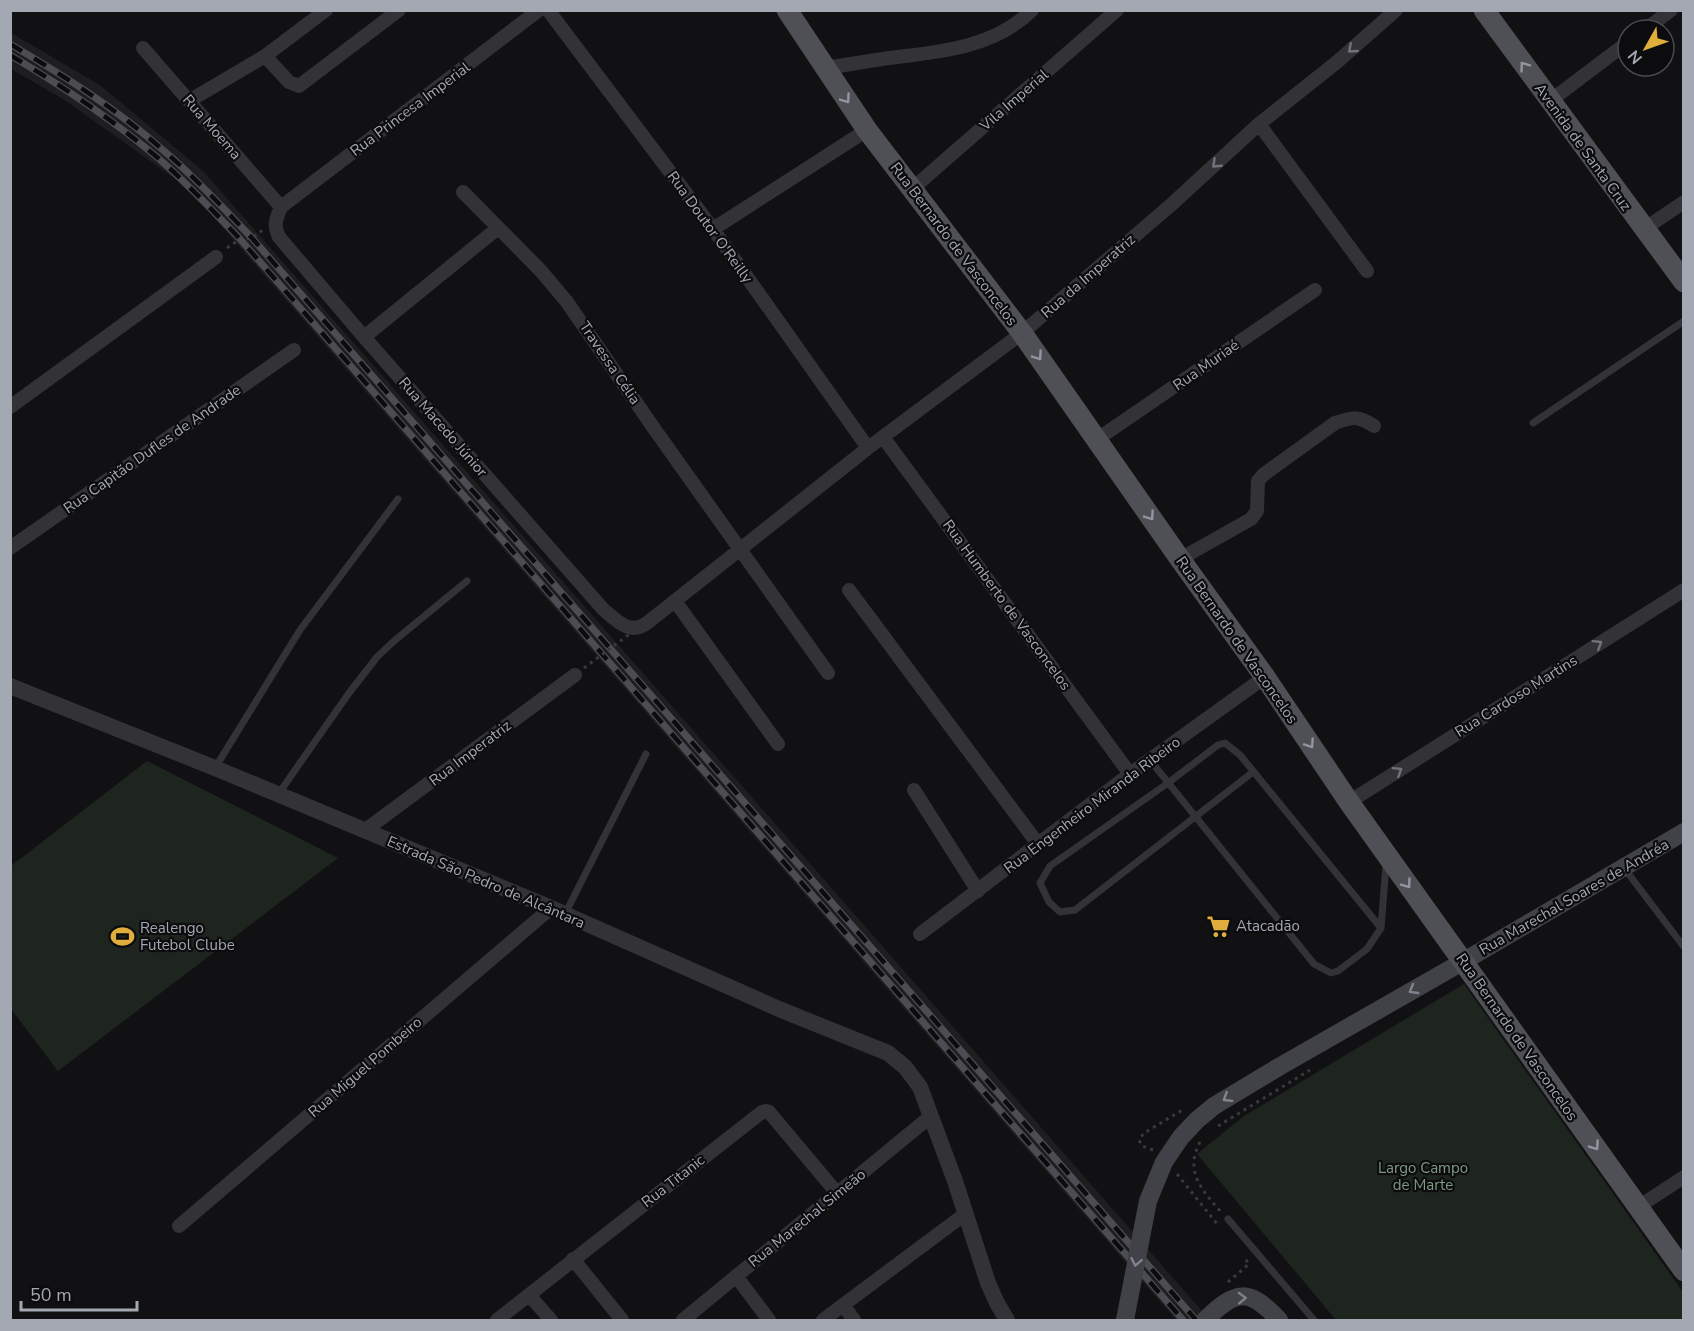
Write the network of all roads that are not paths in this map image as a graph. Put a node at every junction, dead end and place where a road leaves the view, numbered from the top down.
1 (326, 10) edge
2 (399, 10) edge
3 (539, 10) edge
4 (548, 10) edge
5 (787, 10) edge
6 (1032, 10) edge
7 (1117, 10) edge
8 (1396, 10) edge
9 (1484, 10) edge
10 (143, 48) dead end
11 (1616, 51) edge
12 (265, 56) junction
13 (825, 68) junction
14 (189, 101) junction
15 (1550, 101) junction
16 (1259, 124) junction
17 (867, 130) junction
18 (912, 189) junction
19 (463, 192) dead end
20 (1683, 202) edge
21 (281, 207) junction
22 (498, 228) junction
23 (713, 229) junction
24 (1644, 229) junction
25 (216, 257) road end
26 (1367, 271) dead end
27 (1683, 282) edge
28 (1315, 290) dead end
29 (1683, 321) edge
30 (1022, 333) junction
31 (364, 337) junction
32 (294, 350) dead end
33 (10, 407) edge
34 (1533, 423) dead end
35 (1374, 426) dead end
36 (883, 437) junction
37 (1096, 440) junction
38 (868, 448) junction
39 (398, 499) dead end
40 (10, 548) edge
41 (740, 549) junction
42 (1179, 559) junction
43 (467, 581) dead end
44 (849, 590) dead end
45 (1683, 590) edge
46 (675, 601) junction
47 (635, 630) joint
48 (579, 671) road end
49 (828, 673) dead end
50 (1265, 677) junction
51 (10, 686) edge
52 (778, 744) dead end
53 (646, 754) dead end
54 (1150, 760) junction
55 (215, 768) junction
56 (1253, 772) junction
57 (1130, 774) junction
58 (1168, 783) junction
59 (914, 790) dead end
60 (278, 795) junction
61 (1349, 802) junction
62 (1195, 816) junction
63 (364, 831) junction
64 (1683, 832) edge
65 (1038, 844) junction
66 (1387, 856) junction
67 (1624, 868) junction
68 (978, 891) junction
69 (558, 911) junction
70 (1381, 928) junction
71 (920, 934) dead end
72 (1683, 947) edge
73 (1464, 961) junction
74 (931, 1116) junction
75 (1683, 1176) edge
76 (837, 1193) junction
77 (1638, 1207) junction
78 (965, 1214) junction
79 (1228, 1220) road end
80 (179, 1226) dead end
81 (573, 1259) junction
82 (1683, 1271) edge
83 (736, 1276) junction
84 (529, 1295) junction
85 (843, 1305) junction
86 (497, 1320) edge
87 (551, 1320) edge
88 (622, 1320) edge
89 (683, 1320) edge
90 (770, 1320) edge
91 (822, 1320) edge
92 (854, 1320) edge
93 (1007, 1320) edge
94 (1125, 1320) edge
95 (1205, 1320) edge
96 (1279, 1320) edge
97 (1314, 1320) edge

1 - 12 street
2 - 12 street
3 - 21 street, Rua Princesa Imperial
4 - 23 street, Rua Doutor O'Reilly
5 - 13 main road, Rua Bernardo de Vasconcelos
6 - 13 street
7 - 18 street, Vila Imperial
8 -> 16 street, Rua da Imperatriz
15 -> 9 main road, Avenida de Santa Cruz
10 - 14 street, Rua Moema
11 - 15 street
12 - 14 street
13 -> 17 main road, Rua Bernardo de Vasconcelos
14 - 21 street, Rua Moema
15 - 24 main road, Avenida de Santa Cruz
16 - 26 street
16 -> 30 street, Rua da Imperatriz
17 - 18 main road, Rua Bernardo de Vasconcelos
17 - 23 street
18 - 30 main road, Rua Bernardo de Vasconcelos
19 - 22 street, Travessa Célia
20 - 24 street
21 - 31 street, Rua Macedo Júnior
22 - 31 street
22 - 41 street, Travessa Célia
23 - 38 street, Rua Doutor O'Reilly
24 - 27 main road, Avenida de Santa Cruz
25 - 33 street
28 - 37 street, Rua Muriaé
29 - 34 lane
30 - 36 street, Rua da Imperatriz
30 -> 37 main road, Rua Bernardo de Vasconcelos
31 - 47 street, Rua Macedo Júnior
32 - 40 street, Rua Capitão Dufles de Andrade
35 - 42 street
36 - 38 street, Rua da Imperatriz
36 - 57 street, Rua Humberto de Vasconcelos
37 -> 42 main road, Rua Bernardo de Vasconcelos
38 - 41 street, Rua da Imperatriz
39 - 55 lane
41 - 46 street, Rua da Imperatriz
41 - 49 street
42 - 50 main road, Rua Bernardo de Vasconcelos
43 - 60 lane
44 - 65 street
61 -> 45 street, Rua Cardoso Martins
46 - 47 street, Rua da Imperatriz
46 - 52 street
48 - 63 street, Rua Imperatriz
50 - 54 street, Rua Engenheiro Miranda Ribeiro
50 -> 61 main road, Rua Bernardo de Vasconcelos
51 - 55 street, Estrada São Pedro de Alcântara
53 - 69 lane
54 - 57 street, Rua Engenheiro Miranda Ribeiro
54 - 58 lane
55 - 60 street, Estrada São Pedro de Alcântara
56 - 58 lane
56 - 62 lane
56 - 70 lane
57 - 65 street, Rua Engenheiro Miranda Ribeiro
58 - 62 lane
58 - 62 lane
59 - 68 street
60 - 63 street, Estrada São Pedro de Alcântara
61 - 66 main road, Rua Bernardo de Vasconcelos
62 - 70 lane
63 - 69 street, Estrada São Pedro de Alcântara
64 - 67 main road, Rua Marechal Soares de Andréa
65 - 68 street, Rua Engenheiro Miranda Ribeiro
66 - 70 lane
66 -> 73 main road, Rua Bernardo de Vasconcelos
67 - 72 lane
67 - 73 main road, Rua Marechal Soares de Andréa
68 - 71 street, Rua Engenheiro Miranda Ribeiro
69 - 74 street, Estrada São Pedro de Alcântara
69 - 80 street, Rua Miguel Pombeiro
73 -> 77 main road, Rua Bernardo de Vasconcelos
73 -> 94 main road, Rua Marechal Soares de Andréa, bridge
74 - 76 street, Rua Marechal Simeão
74 - 78 street, Estrada São Pedro de Alcântara
75 - 77 street
76 - 81 street, Rua Titanic
76 - 83 street, Rua Marechal Simeão
77 - 82 main road, Rua Bernardo de Vasconcelos
78 - 85 street
78 - 93 street, Estrada São Pedro de Alcântara
79 - 97 lane
81 - 84 street, Rua Titanic
81 - 88 street
83 - 89 street, Rua Marechal Simeão
83 - 90 street
84 - 86 street, Rua Titanic
84 - 87 street
85 - 91 street
85 - 92 street
95 -> 96 main road

